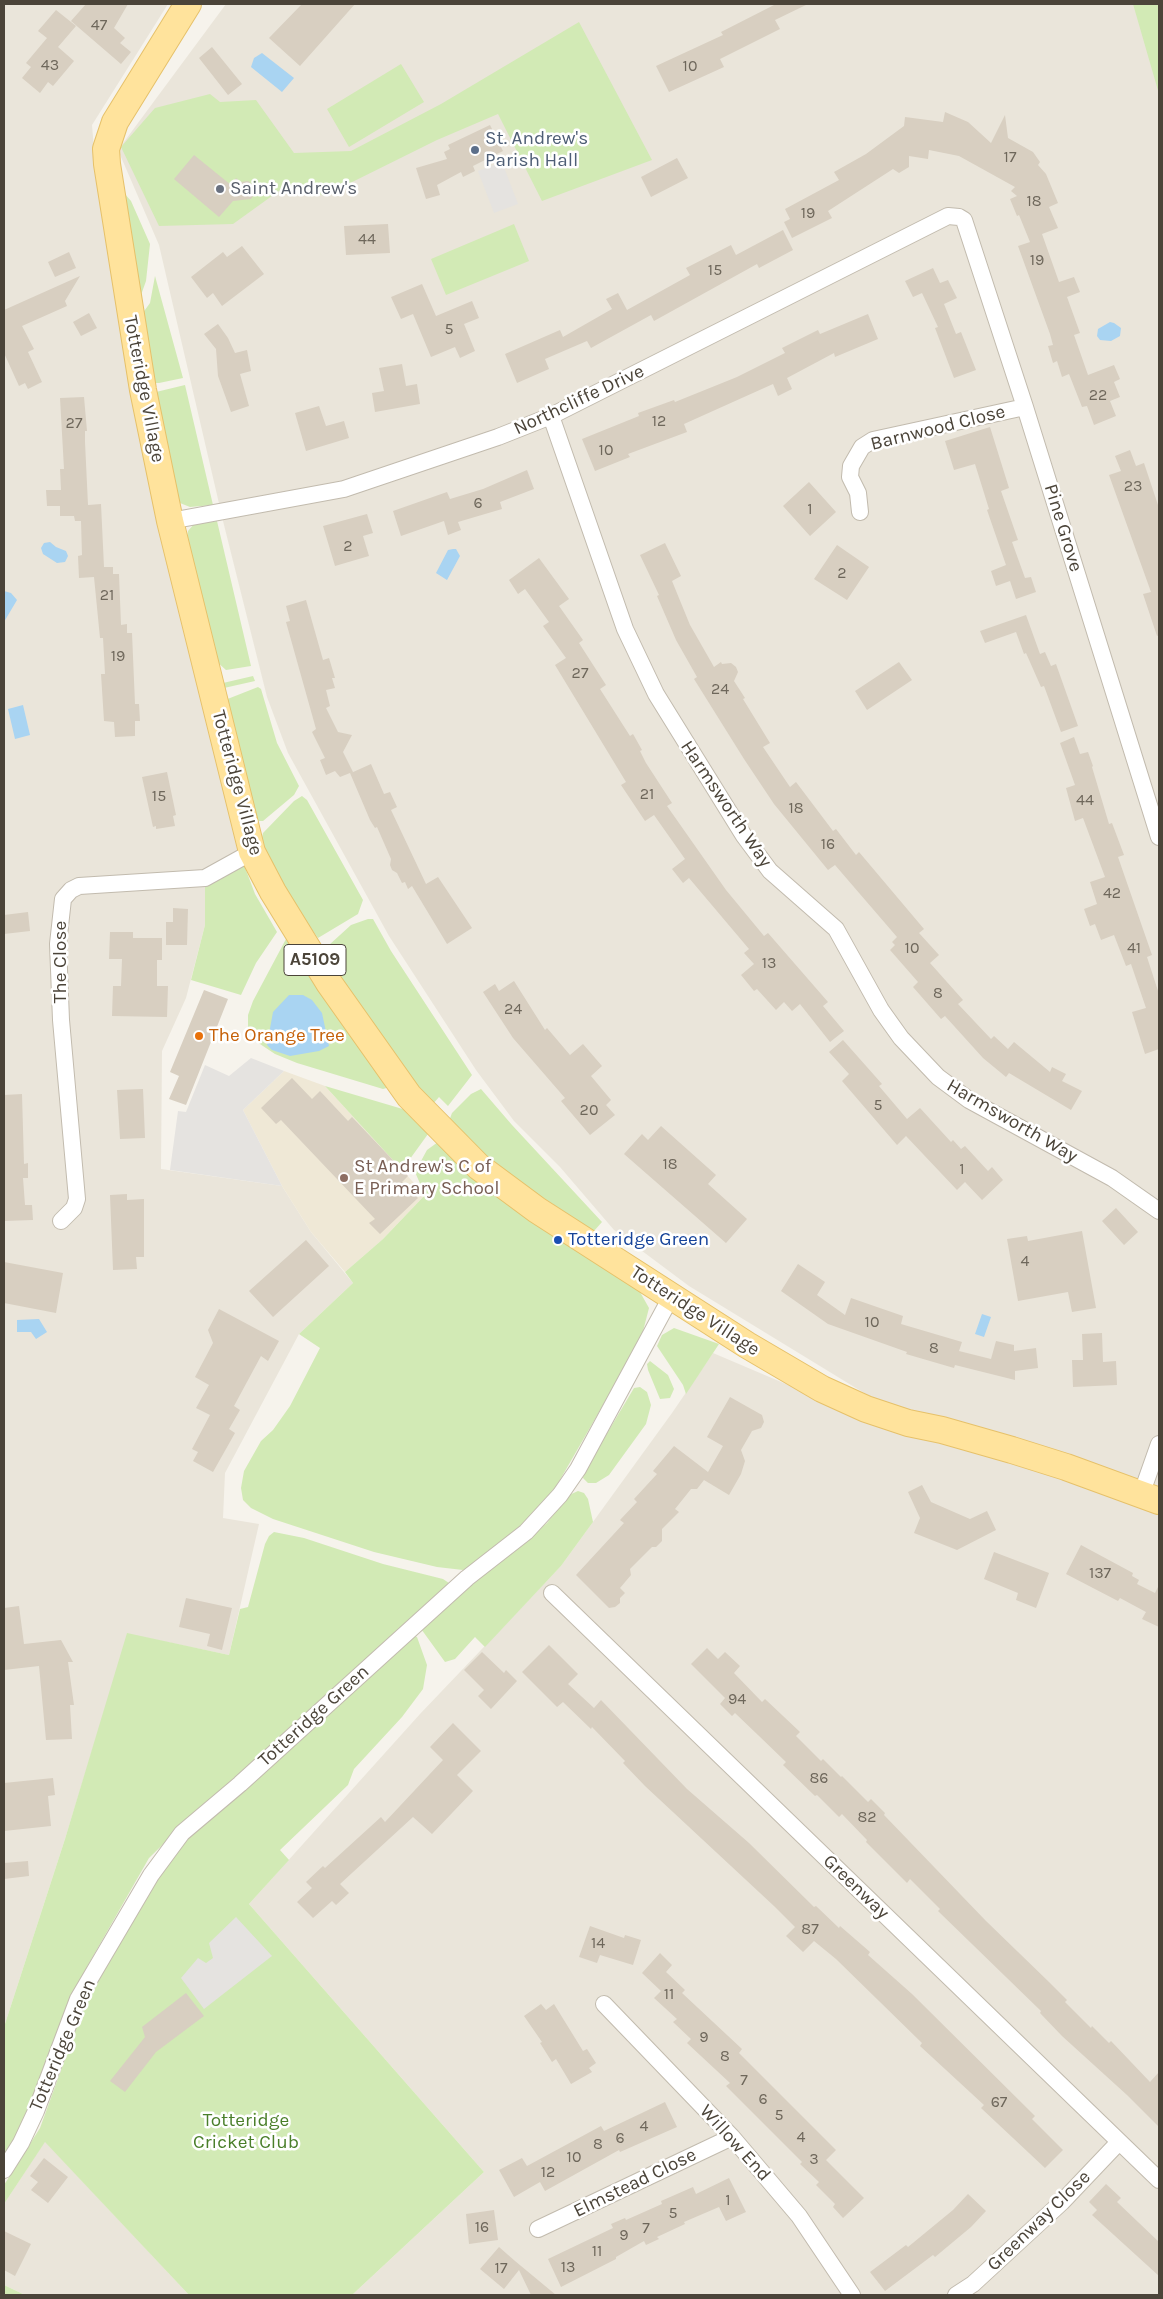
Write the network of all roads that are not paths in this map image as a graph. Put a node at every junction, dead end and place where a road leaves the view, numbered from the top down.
1 (188, 4) edge
2 (964, 220) joint
3 (1025, 407) junction
4 (551, 416) junction
5 (860, 512) dead end
6 (170, 521) junction
7 (1159, 837) edge
8 (252, 852) junction
9 (1159, 1211) edge
10 (61, 1221) dead end
11 (671, 1297) junction
12 (1159, 1444) edge
13 (1150, 1498) edge
14 (552, 1593) dead end
15 (604, 2004) dead end
16 (732, 2137) junction
17 (1119, 2142) junction
18 (4, 2170) edge
19 (1159, 2180) edge
20 (538, 2229) dead end
21 (852, 2295) edge
22 (956, 2295) edge

1 - 6 main road, Totteridge Village / A5109
2 - 3 street, Pine Grove
2 - 4 street, Northcliffe Drive
3 - 5 street, Barnwood Close
3 - 7 street, Pine Grove
4 - 6 street, Northcliffe Drive
4 - 9 street, Harmsworth Way
6 - 8 main road, Totteridge Village / A5109
8 - 10 street, The Close
8 - 11 main road, Totteridge Village / A5109
11 - 13 main road, Totteridge Village / A5109
11 - 18 street, Totteridge Green
12 - 13 street
14 - 17 street, Greenway
15 - 16 street, Willow End
16 - 20 street, Elmstead Close
16 - 21 street, Willow End
17 - 19 street, Greenway
17 - 22 street, Greenway Close

